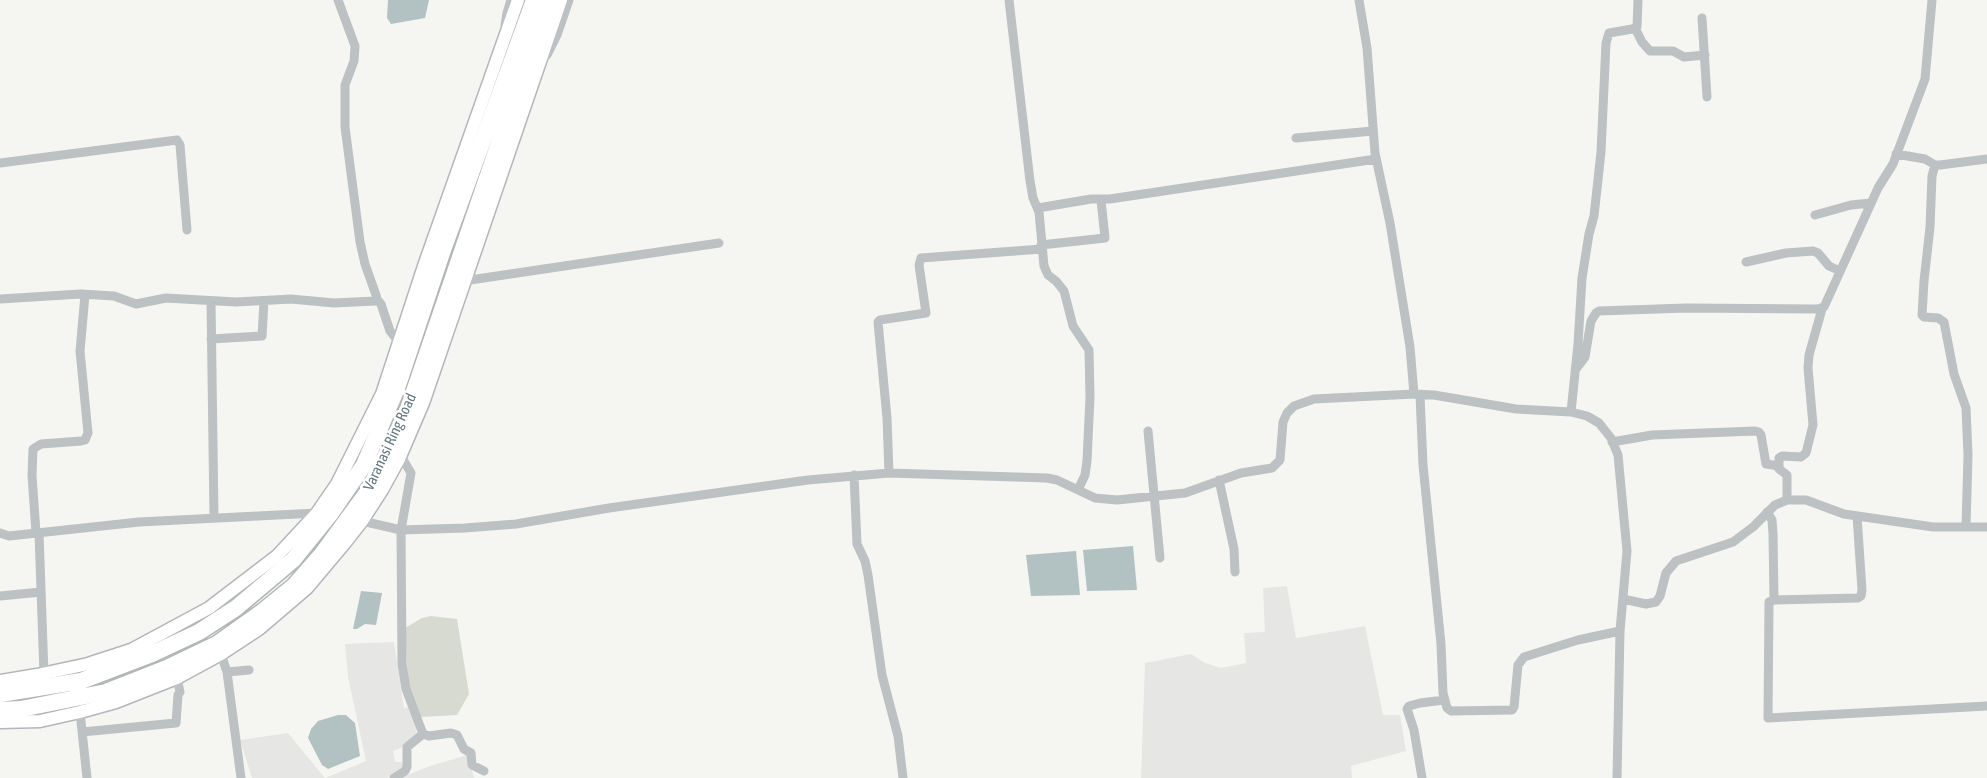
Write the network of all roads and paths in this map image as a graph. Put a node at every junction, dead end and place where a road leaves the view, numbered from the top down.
1 (338, 0) edge
2 (511, 0) edge
3 (518, 0) edge
4 (534, 0) edge
5 (548, 0) edge
6 (561, 0) edge
7 (569, 0) edge
8 (1009, 0) edge
9 (1359, 0) edge
10 (1638, 0) edge
11 (1932, 0) edge
12 (1702, 18) dead end
13 (1635, 28) junction
14 (503, 45) junction
15 (1705, 55) junction
16 (529, 92) junction
17 (1707, 97) dead end
18 (1372, 131) junction
19 (1296, 138) dead end
20 (1896, 154) junction
21 (1376, 159) junction
22 (1987, 159) edge
23 (0, 163) edge
24 (1935, 165) junction
25 (1101, 200) junction
26 (1871, 203) junction
27 (1038, 208) junction
28 (1815, 214) dead end
29 (187, 230) dead end
30 (719, 243) dead end
31 (1042, 247) junction
32 (1746, 262) dead end
33 (1840, 271) junction
34 (464, 284) junction
35 (85, 295) junction
36 (0, 299) edge
37 (377, 299) junction
38 (211, 301) junction
39 (264, 301) junction
40 (1822, 308) junction
41 (1580, 313) junction
42 (1593, 317) junction
43 (211, 338) junction
44 (398, 341) junction
45 (1576, 370) junction
46 (1417, 394) junction
47 (1571, 412) junction
48 (1148, 431) dead end
49 (1612, 442) junction
50 (400, 456) junction
51 (1779, 466) junction
52 (890, 473) junction
53 (854, 475) junction
54 (1219, 480) junction
55 (1078, 490) junction
56 (1154, 497) junction
57 (1787, 500) junction
58 (1767, 512) junction
59 (318, 513) junction
60 (1857, 516) junction
61 (214, 517) junction
62 (362, 521) junction
63 (1966, 527) junction
64 (1987, 527) edge
65 (401, 530) junction
66 (0, 533) edge
67 (37, 533) junction
68 (1160, 558) dead end
69 (1235, 572) dead end
70 (41, 592) junction
71 (0, 596) edge
72 (1623, 599) junction
73 (1774, 600) junction
74 (1620, 631) junction
75 (221, 654) junction
76 (249, 670) dead end
77 (227, 672) junction
78 (44, 674) junction
79 (177, 678) junction
80 (0, 681) edge
81 (0, 694) edge
82 (1444, 700) junction
83 (1987, 706) edge
84 (0, 710) edge
85 (80, 712) junction
86 (0, 722) edge
87 (82, 732) junction
88 (423, 734) junction
89 (484, 771) dead end
90 (87, 778) edge
91 (241, 778) edge
92 (394, 778) edge
93 (902, 778) edge
94 (1422, 778) edge
95 (1617, 778) edge

1 - 37 street
2 - 14 street
3 - 14 street
4 - 81 highway
5 - 84 highway, Varanasi Ring Road
6 - 16 street
7 - 16 street
8 - 27 street
9 - 18 street
10 - 13 street
11 - 20 street
12 - 15 street
13 - 15 street
13 - 41 street
14 - 44 street
15 - 17 street
16 - 34 street
18 - 19 street
18 - 21 street
20 - 24 street
20 - 26 street
21 - 25 street
21 - 46 street
22 - 24 street
23 - 29 street
24 - 63 street
25 - 27 street
25 - 31 street
26 - 28 street
26 - 33 street
27 - 31 street
30 - 34 street
31 - 52 street
31 - 55 street
32 - 33 street
33 - 40 street
34 - 50 street
35 - 36 street
35 - 38 street
35 - 67 street
37 - 39 street
37 - 44 street
38 - 39 street
38 - 43 street
39 - 43 street
40 - 42 street
40 - 51 street
41 - 42 street
41 - 45 street
42 - 45 street
43 - 61 street
44 - 59 street
45 - 47 street
46 - 47 street
46 - 54 street
46 - 82 street
47 - 49 street
48 - 56 street
49 - 51 street
49 - 72 street
50 - 62 street
50 - 65 street
51 - 57 street
52 - 53 street
52 - 55 street
53 - 65 street
53 - 93 street
54 - 56 street
54 - 69 street
55 - 56 street
56 - 68 street
57 - 58 street
57 - 60 street
58 - 72 street
58 - 73 street
59 - 61 street
59 - 78 street
60 - 63 street
60 - 73 street
61 - 67 street
62 - 65 street
62 - 75 street
63 - 64 street
65 - 88 street
66 - 67 street
67 - 70 street
70 - 71 street
70 - 78 street
72 - 74 street
73 - 83 street
74 - 82 street
74 - 95 street
75 - 77 street
75 - 79 street
76 - 77 street
77 - 91 street
78 - 80 street
79 - 85 street
79 - 87 street
82 - 94 street
85 - 86 street
85 - 87 street
87 - 90 street
88 - 89 street
88 - 92 street

